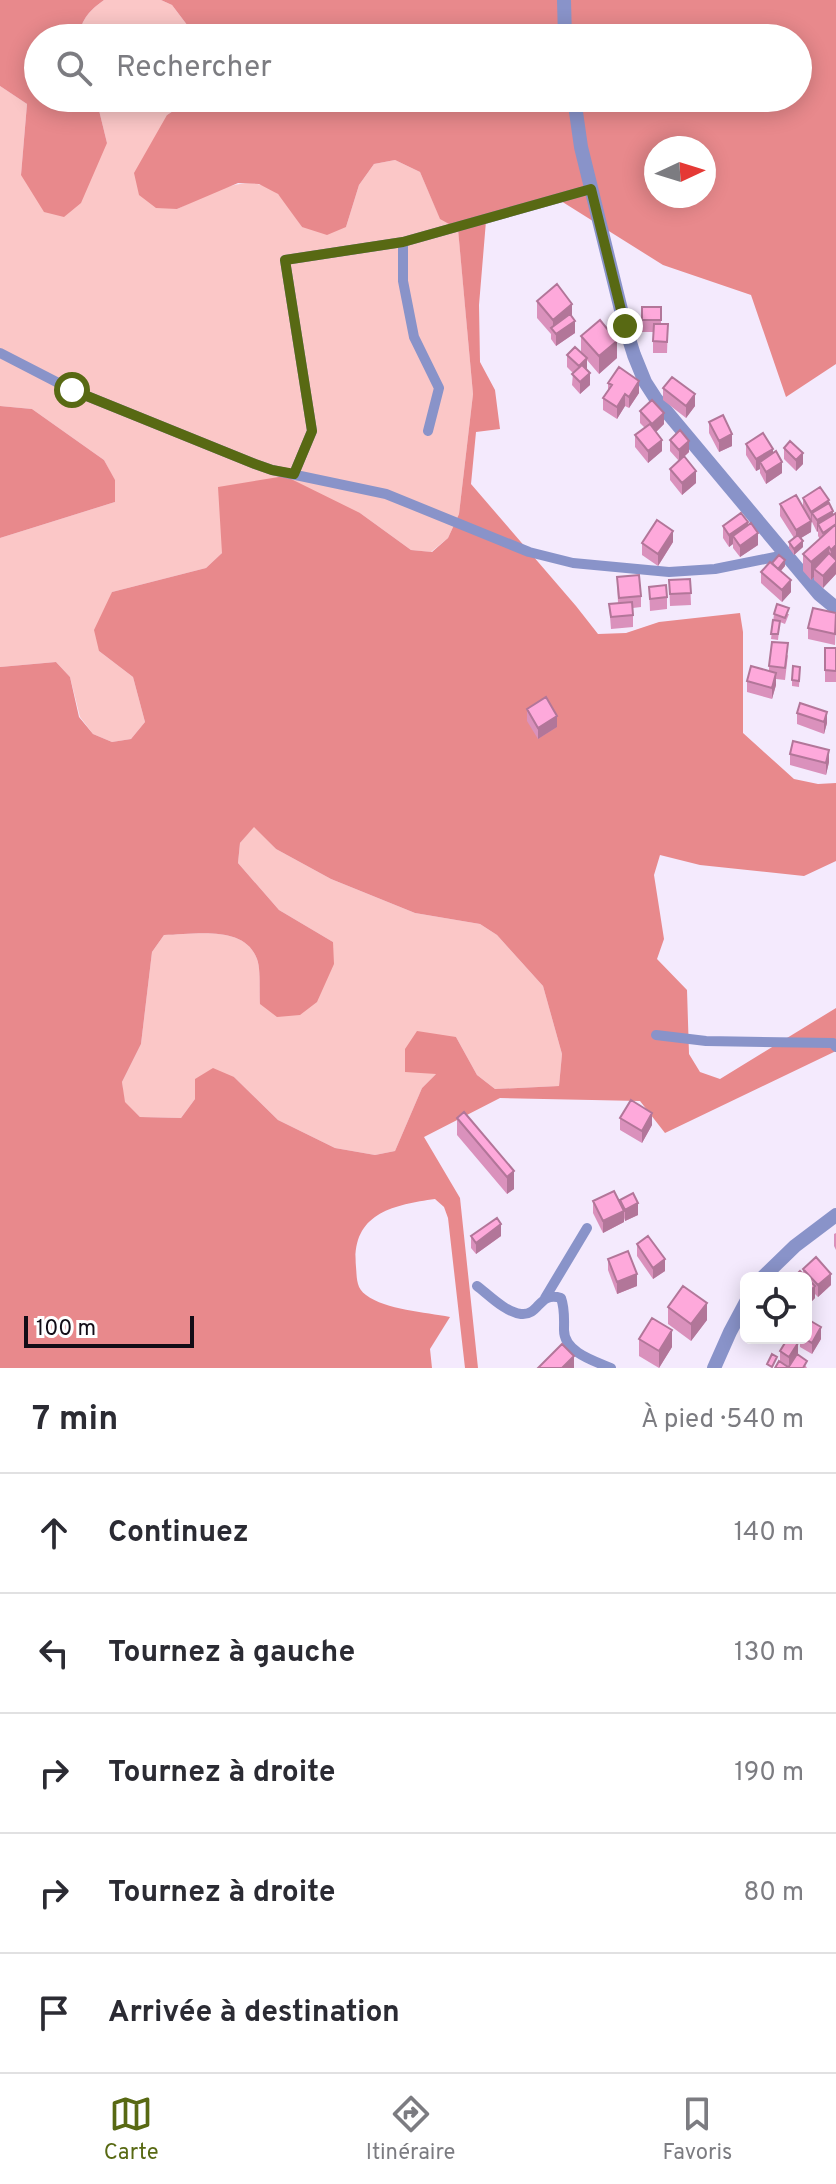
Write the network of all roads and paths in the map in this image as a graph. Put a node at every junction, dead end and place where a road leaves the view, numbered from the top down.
1 (564, 0) edge
2 (565, 24) edge
3 (576, 112) edge
4 (591, 189) junction
5 (403, 242) junction
6 (0, 353) edge
7 (428, 431) dead end
8 (294, 474) junction
9 (785, 555) junction
10 (836, 608) edge
11 (656, 1035) dead end
12 (836, 1047) edge
13 (836, 1215) edge
14 (587, 1228) dead end
15 (768, 1272) edge
16 (477, 1286) dead end
17 (545, 1298) junction
18 (740, 1313) edge
19 (611, 1368) edge
20 (714, 1368) edge

1 - 2 street
3 - 4 street
4 - 5 street
4 - 9 street
5 - 7 street
5 - 8 street
6 - 8 street
8 - 9 street
9 - 10 street
11 - 12 street
13 - 15 street
14 - 17 street
16 - 17 street
17 - 19 street
18 - 20 street

